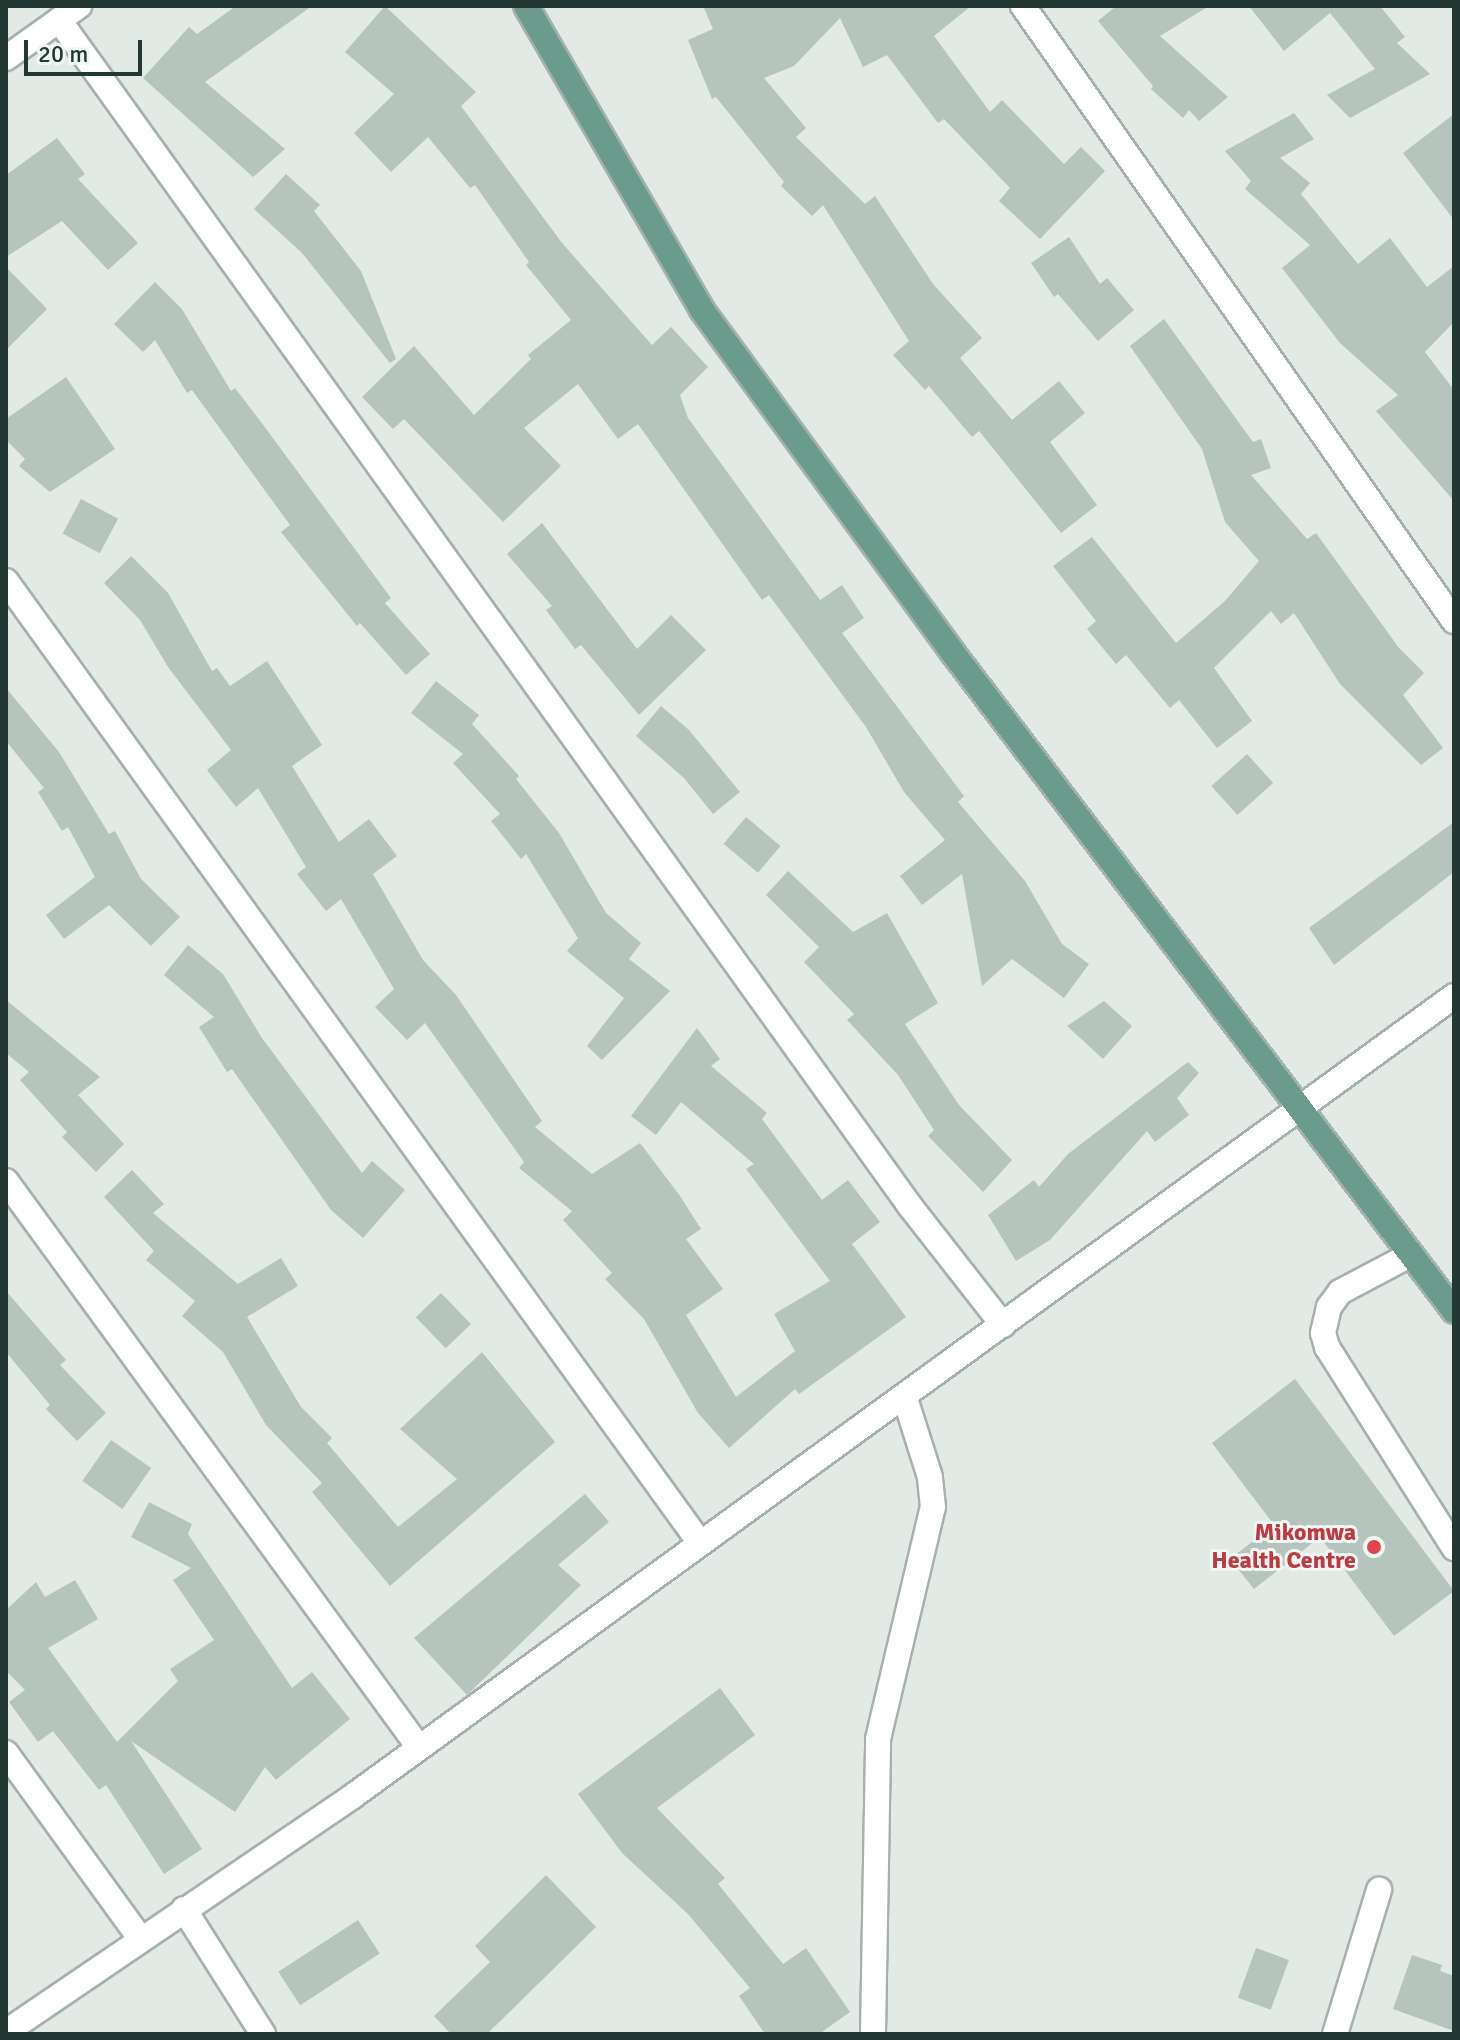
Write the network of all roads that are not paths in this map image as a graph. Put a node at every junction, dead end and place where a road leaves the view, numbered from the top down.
1 (79, 6) edge
2 (526, 6) edge
3 (1023, 6) edge
4 (59, 20) junction
5 (6, 58) edge
6 (6, 581) edge
7 (1454, 621) edge
8 (1454, 996) edge
9 (1298, 1111) junction
10 (6, 1181) edge
11 (1410, 1255) junction
12 (1454, 1311) edge
13 (1003, 1325) junction
14 (905, 1398) junction
15 (700, 1543) junction
16 (1454, 1548) edge
17 (418, 1746) junction
18 (6, 1753) edge
19 (1379, 1890) dead end
20 (184, 1909) junction
21 (140, 1938) junction
22 (6, 2032) edge
23 (263, 2034) edge
24 (873, 2034) edge
25 (1335, 2034) edge

1 - 4 street
2 - 9 main road
3 - 7 street
4 - 5 street
4 - 13 street
6 - 15 street
8 - 9 street
9 - 11 main road
9 - 13 street
10 - 17 street
11 - 12 main road
11 - 16 street
13 - 14 street
14 - 15 street
14 - 24 street
15 - 17 street
17 - 20 street
18 - 21 street
19 - 25 street
20 - 21 street
20 - 23 street
21 - 22 street

